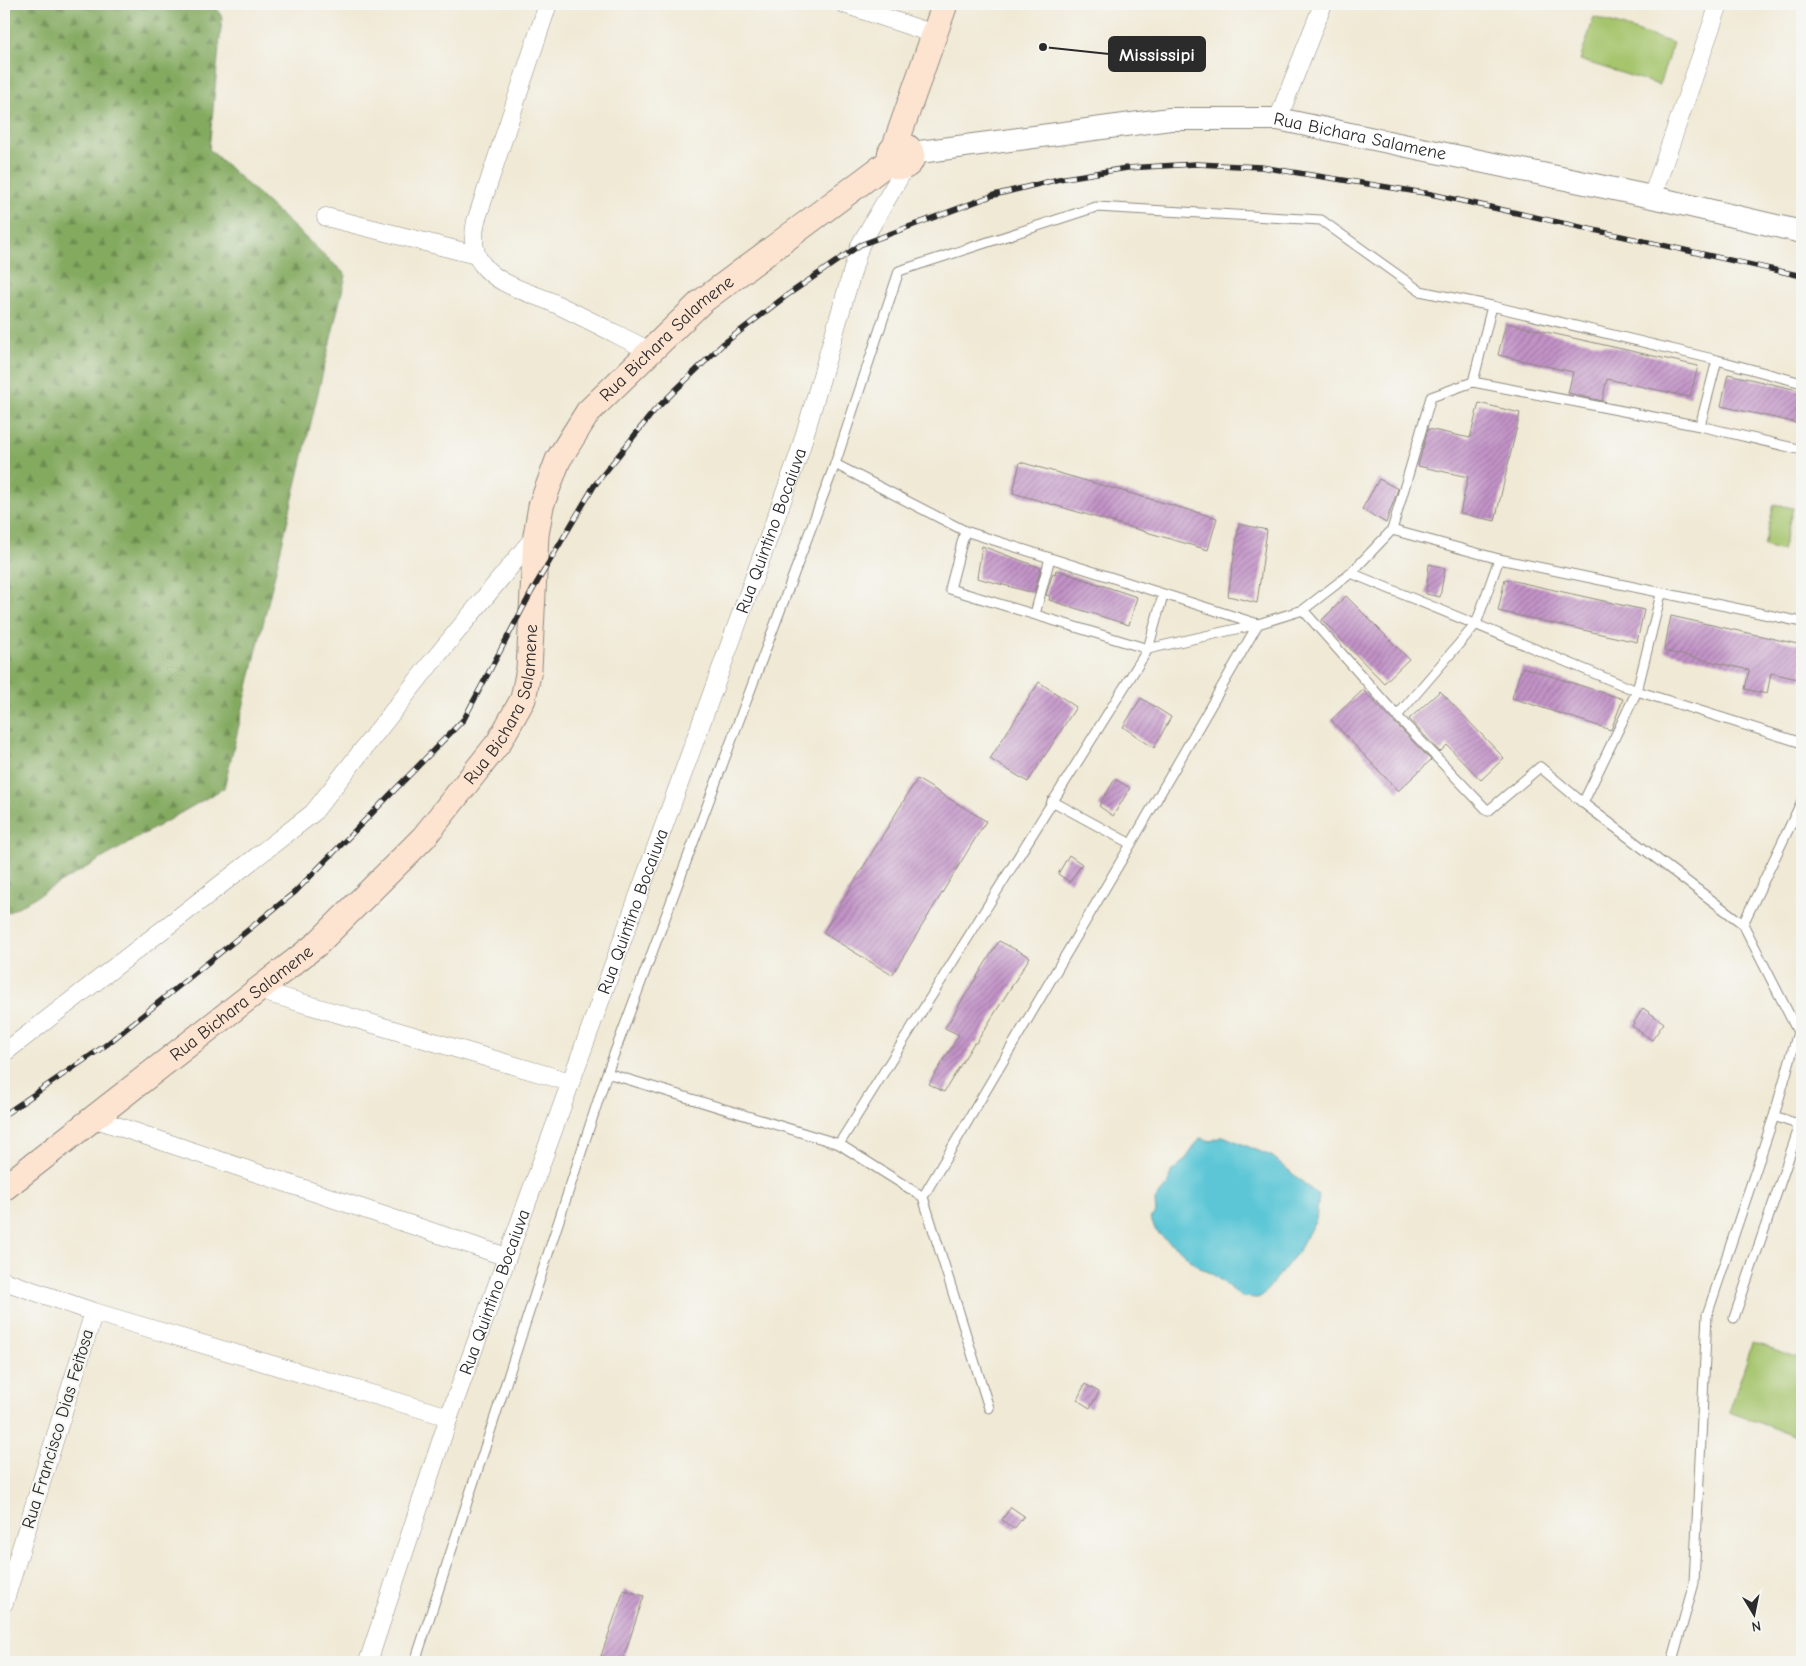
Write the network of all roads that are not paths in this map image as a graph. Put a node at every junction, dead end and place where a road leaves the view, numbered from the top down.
1 (548, 4) edge
2 (844, 4) edge
3 (945, 4) edge
4 (1323, 4) edge
5 (1719, 4) edge
6 (934, 34) junction
7 (1278, 119) junction
8 (901, 156) junction
9 (1652, 197) junction
10 (326, 217) dead end
11 (1802, 232) edge
12 (476, 255) junction
13 (1492, 306) junction
14 (650, 351) junction
15 (1717, 360) junction
16 (1473, 382) junction
17 (1802, 383) edge
18 (1700, 426) junction
19 (1802, 450) edge
20 (835, 464) junction
21 (1392, 530) junction
22 (965, 531) junction
23 (536, 535) junction
24 (1050, 558) junction
25 (1499, 559) junction
26 (1351, 572) junction
27 (1661, 594) junction
28 (1163, 595) junction
29 (1304, 610) junction
30 (1035, 614) junction
31 (1802, 622) edge
32 (1258, 624) junction
33 (1476, 624) junction
34 (1148, 649) junction
35 (1637, 691) junction
36 (1397, 716) junction
37 (1802, 743) edge
38 (1052, 801) junction
39 (1802, 801) edge
40 (1583, 802) junction
41 (1131, 844) junction
42 (1743, 924) junction
43 (258, 990) junction
44 (1802, 1014) edge
45 (1798, 1032) junction
46 (4, 1053) edge
47 (607, 1073) junction
48 (570, 1082) junction
49 (1774, 1116) junction
50 (93, 1118) junction
51 (1801, 1125) edge
52 (838, 1144) junction
53 (4, 1188) edge
54 (923, 1197) junction
55 (507, 1257) junction
56 (4, 1282) edge
57 (94, 1312) junction
58 (1734, 1318) dead end
59 (989, 1408) dead end
60 (449, 1417) junction
61 (4, 1604) edge
62 (368, 1662) edge
63 (415, 1662) edge
64 (1672, 1662) edge

1 - 12 street
2 - 6 street
3 - 6 main road, Rua Quintino Bocaiuva
4 - 7 street
5 - 9 street
6 - 8 main road, Rua Quintino Bocaiuva
7 - 8 street, Rua Bichara Salamene
7 - 9 street, Rua Bichara Salamene
8 - 14 main road, Rua Bichara Salamene
8 - 48 street, Rua Quintino Bocaiuva
9 - 11 street, Rua Bichara Salamene
10 - 12 street
12 - 14 street
13 - 15 lane
13 - 16 lane
13 - 20 lane
14 - 23 main road, Rua Bichara Salamene
15 - 17 lane
15 - 18 lane
16 - 18 lane
16 - 21 lane
18 - 19 lane
20 - 22 lane
20 - 47 lane
21 - 25 lane
21 - 26 lane
22 - 24 lane
22 - 30 lane
23 - 43 main road, Rua Bichara Salamene
23 - 46 street
24 - 28 lane
24 - 30 lane
25 - 27 lane
25 - 33 lane
26 - 29 lane
26 - 33 lane
27 - 31 lane
27 - 35 lane
28 - 32 lane
28 - 34 lane
29 - 32 lane
29 - 36 lane
30 - 34 lane
32 - 34 lane
32 - 41 lane
33 - 35 lane
33 - 36 lane
34 - 38 lane
35 - 37 lane
35 - 40 lane
36 - 40 lane
38 - 41 lane
38 - 52 lane
39 - 42 lane
40 - 42 lane
41 - 54 lane
42 - 45 lane
43 - 48 street
43 - 50 main road, Rua Bichara Salamene
44 - 45 lane
45 - 49 lane
47 - 52 lane
47 - 63 lane
48 - 55 street, Rua Quintino Bocaiuva
49 - 51 lane
49 - 64 lane
50 - 53 main road, Rua Bichara Salamene
50 - 55 street
51 - 58 lane
52 - 54 lane
54 - 59 lane
55 - 60 street, Rua Quintino Bocaiuva
56 - 57 street
57 - 60 street
57 - 61 street, Rua Francisco Dias Feitosa
60 - 62 street, Rua Quintino Bocaiuva

